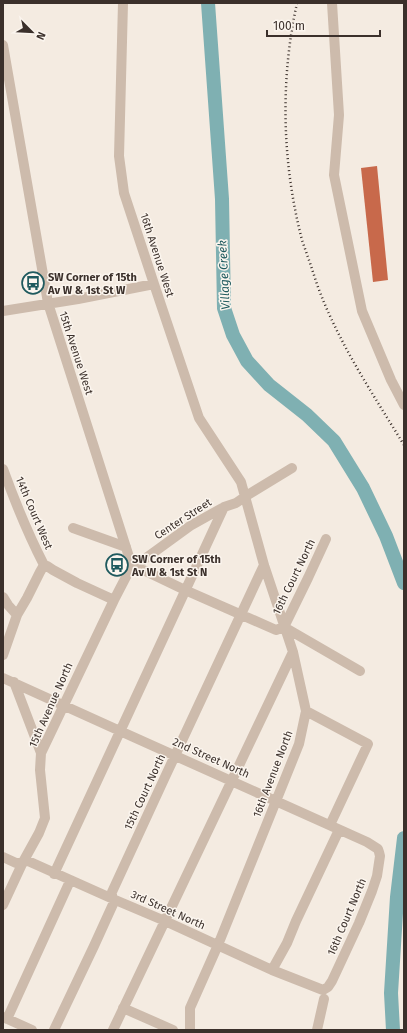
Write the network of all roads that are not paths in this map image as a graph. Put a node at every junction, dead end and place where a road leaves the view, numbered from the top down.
1 (123, 3) edge
2 (332, 3) edge
3 (3, 45) edge
4 (154, 284) junction
5 (48, 303) junction
6 (3, 311) edge
7 (404, 406) edge
8 (292, 468) dead end
9 (3, 469) edge
10 (246, 496) junction
11 (224, 507) junction
12 (74, 528) dead end
13 (326, 539) dead end
14 (126, 548) junction
15 (44, 565) junction
16 (264, 565) junction
17 (135, 566) junction
18 (186, 590) junction
19 (3, 597) edge
20 (114, 600) junction
21 (17, 615) junction
22 (241, 615) junction
23 (284, 627) junction
24 (292, 652) junction
25 (3, 655) edge
26 (360, 671) dead end
27 (3, 678) edge
28 (14, 682) junction
29 (63, 705) junction
30 (306, 711) junction
31 (120, 731) junction
32 (41, 753) junction
33 (175, 755) junction
34 (231, 781) junction
35 (277, 800) junction
36 (335, 827) junction
37 (378, 849) joint
38 (3, 857) edge
39 (23, 862) junction
40 (54, 874) junction
41 (70, 881) junction
42 (113, 899) junction
43 (3, 906) edge
44 (165, 921) junction
45 (218, 945) junction
46 (272, 970) junction
47 (323, 994) junction
48 (123, 1008) junction
49 (5, 1018) edge
50 (32, 1030) edge
51 (54, 1030) edge
52 (113, 1030) edge
53 (173, 1030) edge
54 (190, 1030) edge
55 (317, 1030) edge

1 - 4 street, 16th Avenue West
2 - 7 street
3 - 5 street, 15th Avenue West
4 - 5 street
4 - 10 street, 16th Avenue West
5 - 6 street
5 - 14 street, 15th Avenue West
8 - 10 street, Center Street
9 - 15 street, 14th Court West
10 - 11 street, Center Street
10 - 16 street, 16th Avenue North
11 - 17 street, Center Street
11 - 18 street
12 - 14 street
13 - 23 street, 16th Court North
14 - 17 street, 15th Avenue West
15 - 20 street
15 - 21 street
16 - 22 street, 15th Court North
16 - 23 street, 16th Avenue North
17 - 18 street
17 - 20 street, 15th Avenue North
18 - 22 street
18 - 31 street
19 - 21 street
20 - 29 street, 15th Avenue North
21 - 25 street
22 - 23 street
22 - 33 street, 15th Court North
23 - 24 street, 16th Avenue North
23 - 26 street
24 - 30 street, 16th Avenue North
24 - 34 street
27 - 28 street, 2nd Street North
28 - 29 street, 2nd Street North
28 - 32 street
29 - 31 street, 2nd Street North
29 - 32 street, 15th Avenue North
30 - 35 street, 16th Avenue North
30 - 36 street
31 - 33 street, 2nd Street North
31 - 40 street
32 - 39 street, 15th Avenue North
33 - 34 street, 2nd Street North
33 - 42 street, 15th Court North
34 - 35 street, 2nd Street North
34 - 44 street
35 - 36 street, 2nd Street North
35 - 45 street, 16th Avenue North
36 - 37 street, 2nd Street North
36 - 46 street
37 - 47 street, 16th Court North
38 - 39 street, 3rd Street North
39 - 40 street, 3rd Street North
39 - 43 street, 15th Avenue North
40 - 41 street, 3rd Street North
41 - 42 street, 3rd Street North
41 - 49 street
42 - 44 street, 3rd Street North
42 - 51 street, 15th Court North
44 - 45 street, 3rd Street North
44 - 48 street
45 - 46 street, 3rd Street North
45 - 54 street, 16th Avenue North
46 - 47 street, 3rd Street North
47 - 55 street
48 - 52 street
48 - 53 street
49 - 50 street

